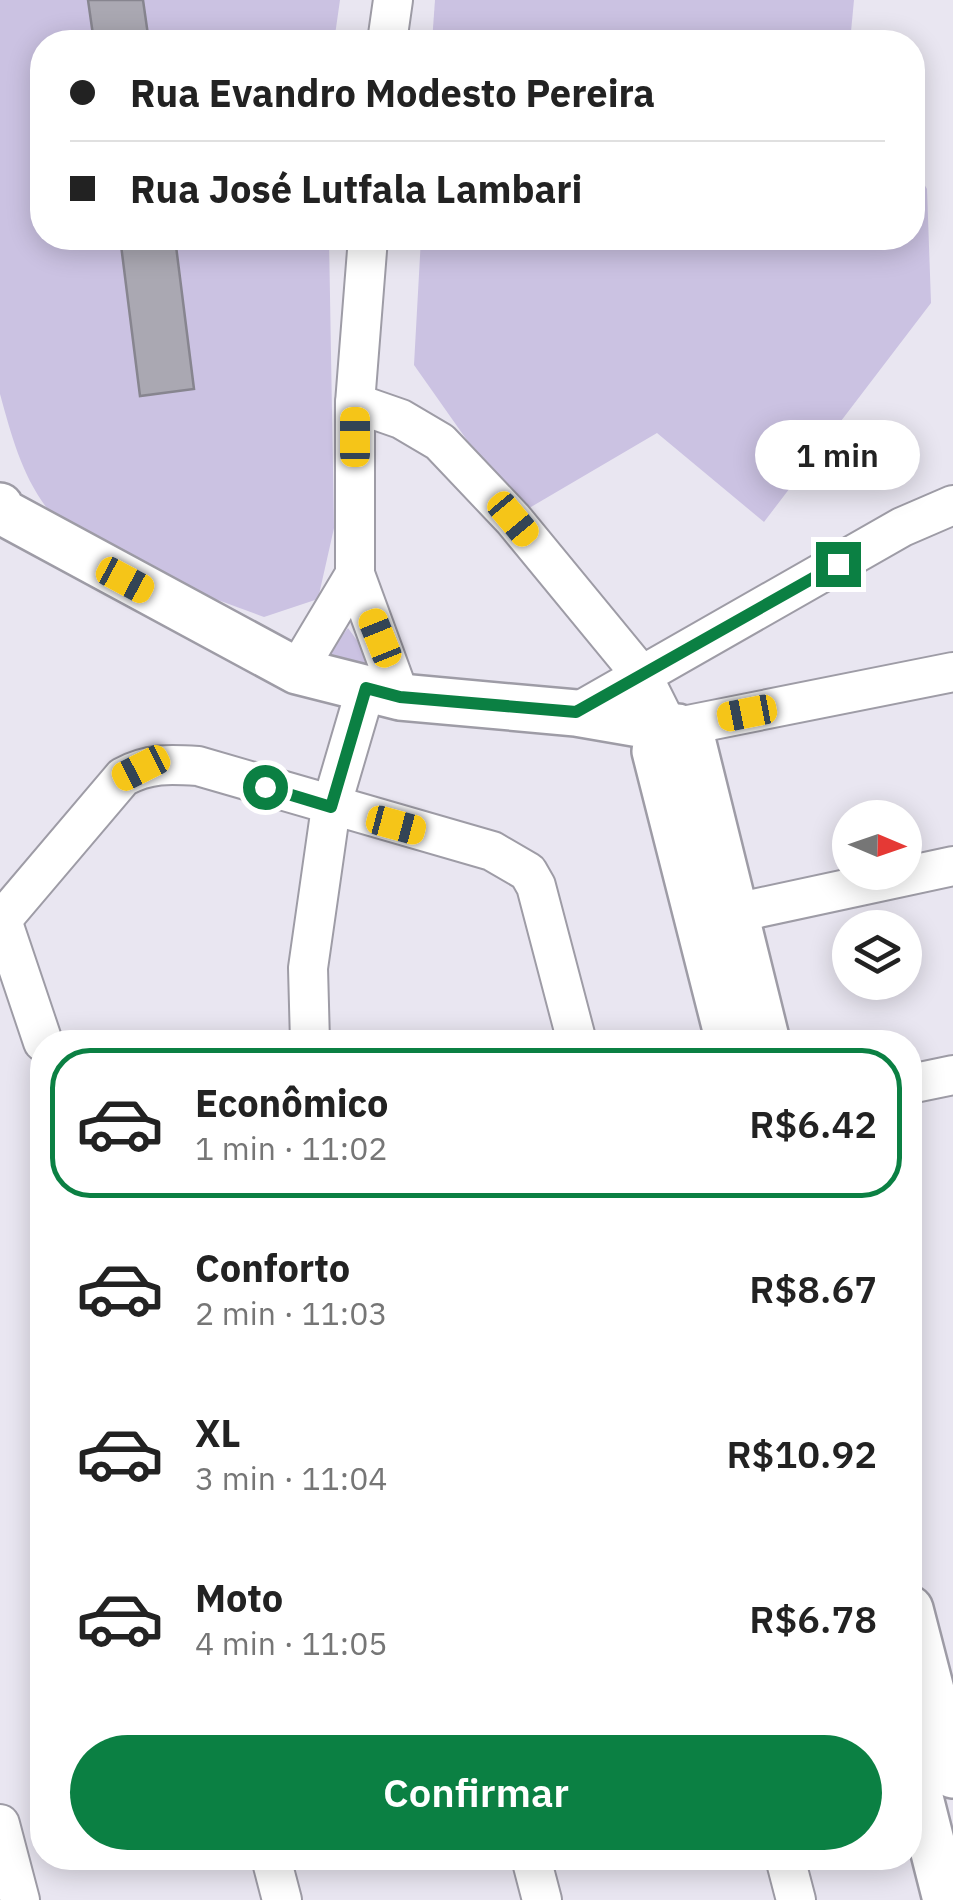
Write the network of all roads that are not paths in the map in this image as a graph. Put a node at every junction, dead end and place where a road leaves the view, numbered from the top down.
1 (393, 0) edge
2 (389, 30) edge
3 (367, 250) edge
4 (355, 403) junction
5 (953, 506) edge
6 (0, 509) edge
7 (355, 574) junction
8 (297, 672) junction
9 (953, 672) edge
10 (643, 677) junction
11 (383, 693) junction
12 (576, 712) junction
13 (674, 728) junction
14 (331, 807) junction
15 (953, 866) edge
16 (735, 913) junction
17 (1, 921) edge
18 (39, 1030) edge
19 (310, 1030) edge
20 (574, 1030) edge
21 (726, 1030) edge
22 (764, 1030) edge
23 (953, 1075) edge
24 (922, 1081) edge
25 (922, 1655) edge
26 (953, 1775) edge
27 (922, 1805) edge
28 (0, 1824) edge
29 (274, 1870) edge
30 (534, 1870) edge
31 (789, 1870) edge
32 (20, 1900) edge
33 (282, 1900) edge
34 (542, 1900) edge
35 (796, 1900) edge
36 (946, 1900) edge

1 - 2 street
3 - 4 street
4 - 7 street
4 - 10 street
5 - 10 street
6 - 8 street
7 - 8 street
7 - 11 street
8 - 11 street
9 - 13 street
10 - 12 street
10 - 13 street
11 - 12 street
11 - 14 street
12 - 13 street
13 - 16 street
13 - 21 street
14 - 17 street
14 - 19 street
14 - 20 street
15 - 16 street
16 - 22 street
17 - 18 street
23 - 24 street
25 - 26 street
27 - 36 street
28 - 32 street
29 - 33 street
30 - 34 street
31 - 35 street

